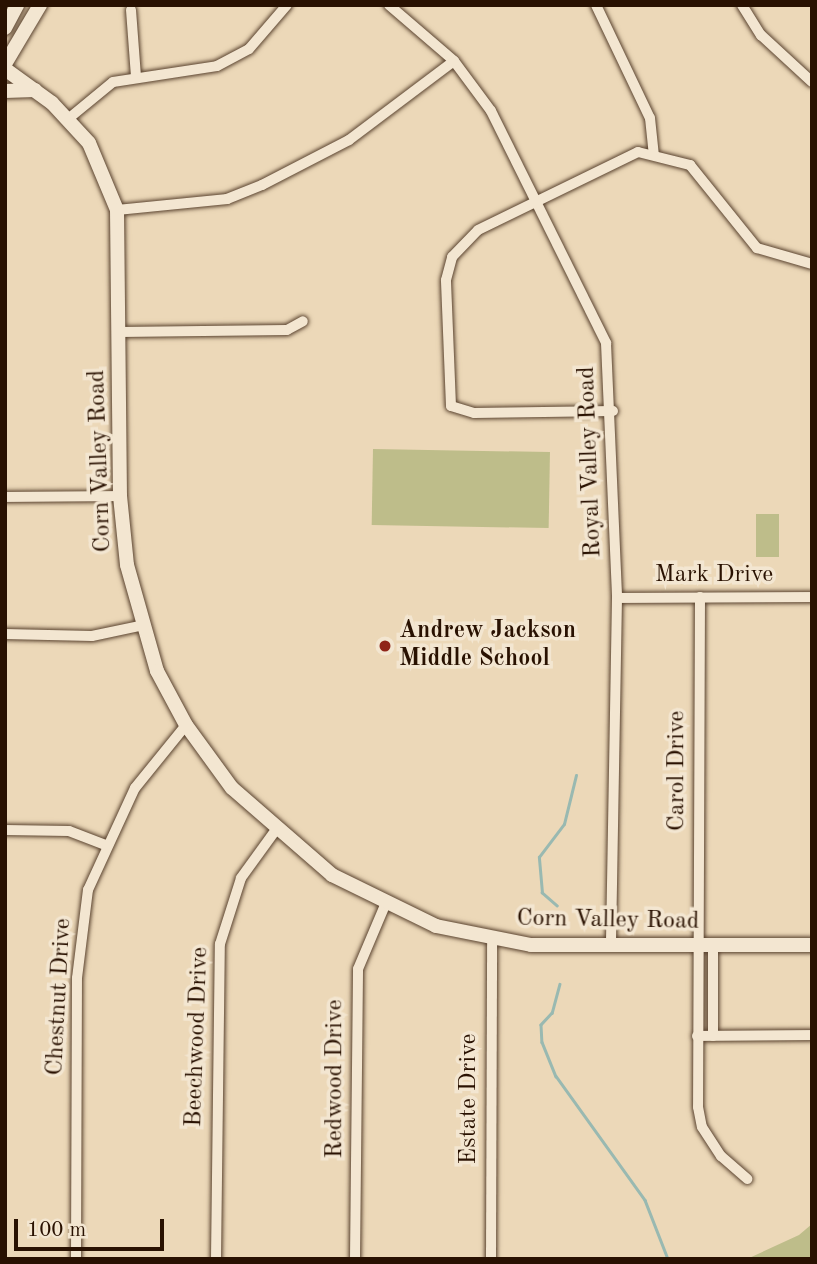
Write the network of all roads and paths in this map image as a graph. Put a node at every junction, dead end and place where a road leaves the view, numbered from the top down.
1 (17, 5) edge
2 (40, 5) edge
3 (287, 5) edge
4 (389, 5) edge
5 (596, 5) edge
6 (741, 5) edge
7 (131, 10) dead end
8 (5, 28) edge
9 (454, 61) junction
10 (5, 64) edge
11 (5, 69) edge
12 (136, 77) junction
13 (812, 82) edge
14 (34, 90) junction
15 (5, 91) edge
16 (68, 119) junction
17 (654, 155) junction
18 (538, 198) junction
19 (117, 210) junction
20 (812, 264) edge
21 (303, 321) dead end
22 (120, 332) junction
23 (613, 411) junction
24 (120, 496) junction
25 (5, 497) edge
26 (700, 597) junction
27 (812, 597) edge
28 (617, 598) junction
29 (140, 626) junction
30 (5, 634) edge
31 (186, 725) junction
32 (5, 830) edge
33 (275, 831) junction
34 (105, 845) junction
35 (385, 905) junction
36 (492, 940) junction
37 (611, 944) junction
38 (698, 945) junction
39 (812, 945) edge
40 (713, 946) junction
41 (812, 1035) edge
42 (697, 1036) junction
43 (713, 1036) junction
44 (747, 1179) dead end
45 (76, 1259) edge
46 (216, 1259) edge
47 (355, 1259) edge
48 (491, 1259) edge

1 - 8 main road
2 - 10 main road
3 - 12 street
4 - 9 street, Royal Valley Road
5 - 17 street
6 - 13 street
7 - 12 street
9 - 18 street, Royal Valley Road
9 - 19 street
11 - 14 main road, Corn Valley Road
12 - 16 street
14 - 15 main road
14 - 16 main road, Corn Valley Road
16 - 19 main road, Corn Valley Road
17 - 18 street
17 - 20 street
18 - 23 street, Royal Valley Road
18 - 23 street
19 - 22 main road, Corn Valley Road
21 - 22 street
22 - 24 main road, Corn Valley Road
23 - 28 street, Royal Valley Road
24 - 25 street
24 - 29 main road, Corn Valley Road
26 - 27 street, Mark Drive
26 - 28 street, Mark Drive
26 - 38 street, Carol Drive
28 - 37 street, Royal Valley Road
29 - 30 street
29 - 31 main road, Corn Valley Road
31 - 33 main road, Corn Valley Road
31 - 34 street, Chestnut Drive
32 - 34 street
33 - 35 main road, Corn Valley Road
33 - 46 street, Beechwood Drive
34 - 45 street, Chestnut Drive
35 - 36 main road, Corn Valley Road
35 - 47 street, Redwood Drive
36 - 37 main road, Corn Valley Road
36 - 48 street, Estate Drive
37 - 38 main road, Corn Valley Road
38 - 40 main road, Corn Valley Road
38 - 42 street, Carol Drive
39 - 40 main road, Corn Valley Road
40 - 43 street
41 - 43 street
42 - 43 street
42 - 44 street, Carol Drive

